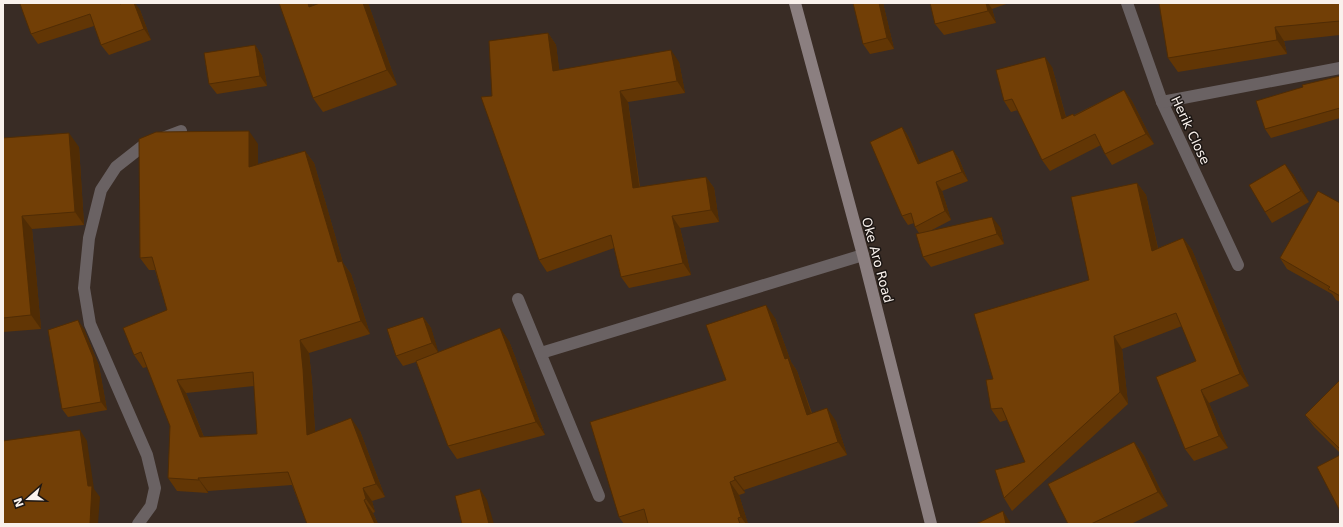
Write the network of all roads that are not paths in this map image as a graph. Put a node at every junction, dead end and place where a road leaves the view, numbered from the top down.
1 (795, 3) edge
2 (1127, 3) edge
3 (1340, 68) edge
4 (1162, 102) junction
5 (181, 131) edge
6 (863, 255) junction
7 (1238, 265) dead end
8 (518, 299) dead end
9 (541, 353) junction
10 (599, 496) dead end
11 (138, 524) edge
12 (931, 524) edge

1 - 6 main road, Oke Aro Road
2 - 4 street, Herik Close
3 - 4 street
4 - 7 street, Herik Close
5 - 11 street
6 - 9 street
6 - 12 main road, Oke Aro Road
8 - 9 street
9 - 10 street

